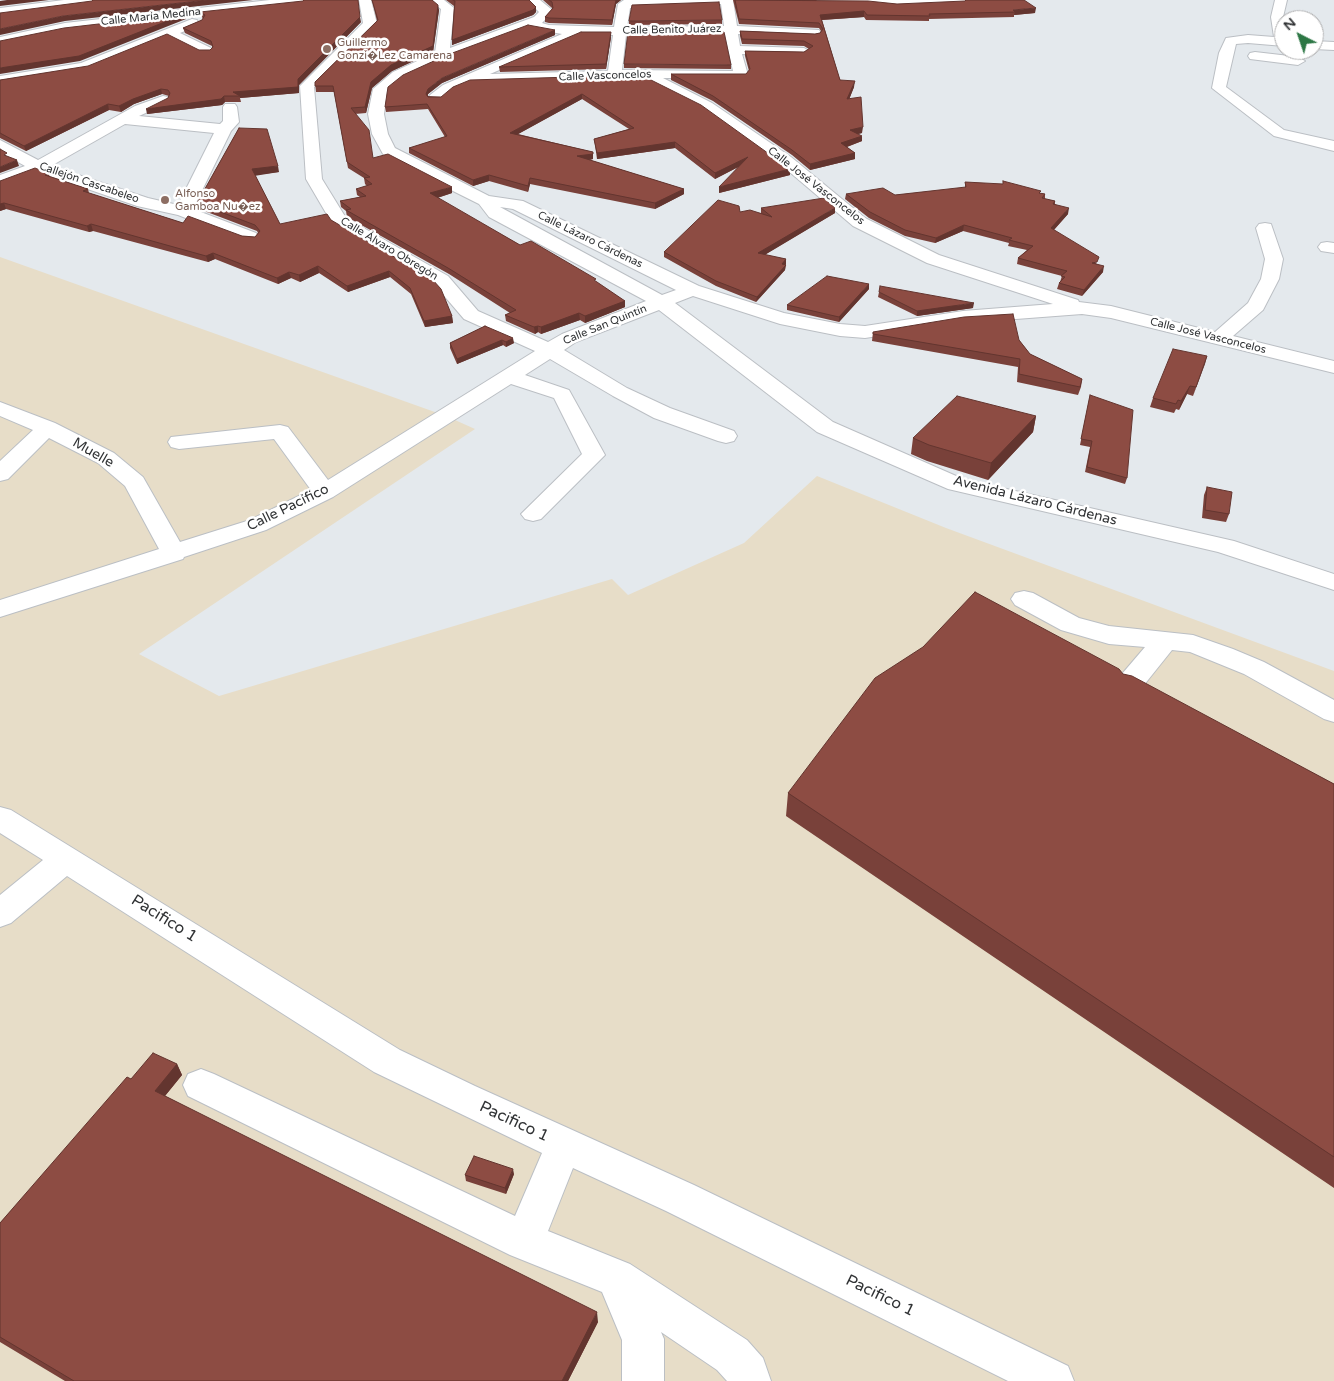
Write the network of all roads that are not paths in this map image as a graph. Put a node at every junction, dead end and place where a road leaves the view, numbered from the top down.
1 (94, 0) edge
2 (304, 0) edge
3 (365, 0) edge
4 (435, 0) edge
5 (533, 0) edge
6 (725, 0) edge
7 (817, 0) edge
8 (964, 0) edge
9 (175, 1) edge
10 (270, 2) edge
11 (226, 9) junction
12 (0, 12) edge
13 (280, 16) edge
14 (530, 24) junction
15 (732, 30) junction
16 (621, 31) junction
17 (170, 32) junction
18 (581, 32) junction
19 (814, 33) edge
20 (0, 41) edge
21 (1274, 41) edge
22 (734, 50) junction
23 (206, 51) edge
24 (804, 52) edge
25 (1226, 53) junction
26 (442, 55) junction
27 (1298, 61) dead end
28 (643, 74) junction
29 (614, 75) junction
30 (469, 79) junction
31 (0, 80) edge
32 (435, 98) edge
33 (163, 100) edge
34 (230, 107) dead end
35 (122, 119) junction
36 (224, 129) junction
37 (0, 145) edge
38 (1334, 146) edge
39 (38, 167) junction
40 (0, 181) edge
41 (485, 200) junction
42 (183, 211) junction
43 (1265, 228) dead end
44 (250, 236) edge
45 (692, 290) junction
46 (660, 302) junction
47 (1082, 308) junction
48 (1219, 338) junction
49 (549, 349) junction
50 (1334, 367) edge
51 (507, 376) junction
52 (0, 408) edge
53 (47, 428) junction
54 (726, 436) dead end
55 (179, 442) dead end
56 (289, 444) junction
57 (214, 456) dead end
58 (0, 474) edge
59 (325, 492) junction
60 (534, 514) dead end
61 (174, 554) junction
62 (1334, 582) edge
63 (1024, 598) dead end
64 (0, 609) edge
65 (1165, 641) junction
66 (1126, 688) edge
67 (1334, 712) edge
68 (0, 818) edge
69 (66, 859) junction
70 (0, 914) edge
71 (201, 1085) dead end
72 (564, 1145) junction
73 (524, 1241) junction
74 (616, 1278) junction
75 (643, 1381) edge
76 (750, 1381) edge
77 (1053, 1381) edge

1 - 12 street
2 - 10 street, Calle María Medina
3 - 49 street, Calle Álvaro Obregón
4 - 26 street
5 - 14 street
6 - 15 street
6 - 16 street
7 - 8 street
9 - 11 street
10 - 11 street, Calle María Medina
11 - 13 street
11 - 17 street
11 - 20 street, Calle María Medina
14 - 18 street, Calle Benito Juárez
14 - 26 street, Calle Lázaro Cárdenas
15 - 16 street, Calle Benito Juárez
15 - 19 street, Calle Benito Juárez
15 - 22 street
16 - 18 street, Calle Benito Juárez
16 - 29 street
17 - 23 street
17 - 31 street
18 - 30 street
21 - 25 street
22 - 24 street
22 - 28 street, Calle Vasconcelos
25 - 27 street
25 - 38 street
26 - 41 street, Calle Lázaro Cárdenas
28 - 29 street, Calle Vasconcelos
28 - 47 street, Calle José Vasconcelos
29 - 30 street, Calle Vasconcelos
30 - 32 street
33 - 35 street
34 - 36 street
35 - 36 street
35 - 39 street
36 - 42 street
37 - 39 street, Callejón Cascabeleo
39 - 40 street
39 - 42 street, Callejón Cascabeleo
41 - 45 street, Calle Lázaro Cárdenas
41 - 46 street, Calle Lázaro Cárdenas
42 - 44 street, Callejón Cascabeleo
43 - 48 street
45 - 46 street
45 - 47 street, Calle José Vasconcelos
46 - 49 street, Calle San Quintín
46 - 62 street, Avenida Lázaro Cárdenas
47 - 48 street, Calle José Vasconcelos
48 - 50 street, Calle José Vasconcelos
49 - 51 street, Calle Pacífico
49 - 54 street
51 - 59 street, Calle Pacífico
51 - 60 street
52 - 53 street, Muelle
53 - 58 street
53 - 61 street, Muelle
55 - 56 street
56 - 57 street
56 - 59 street
59 - 61 street, Calle Pacífico
61 - 64 street, Calle Pacífico
63 - 65 street
65 - 66 street
65 - 67 street
68 - 69 street, Pacifico 1
69 - 70 street
69 - 72 street, Pacifico 1
71 - 73 street
72 - 73 street
72 - 77 street, Pacifico 1
73 - 74 street
74 - 75 street
74 - 76 street

